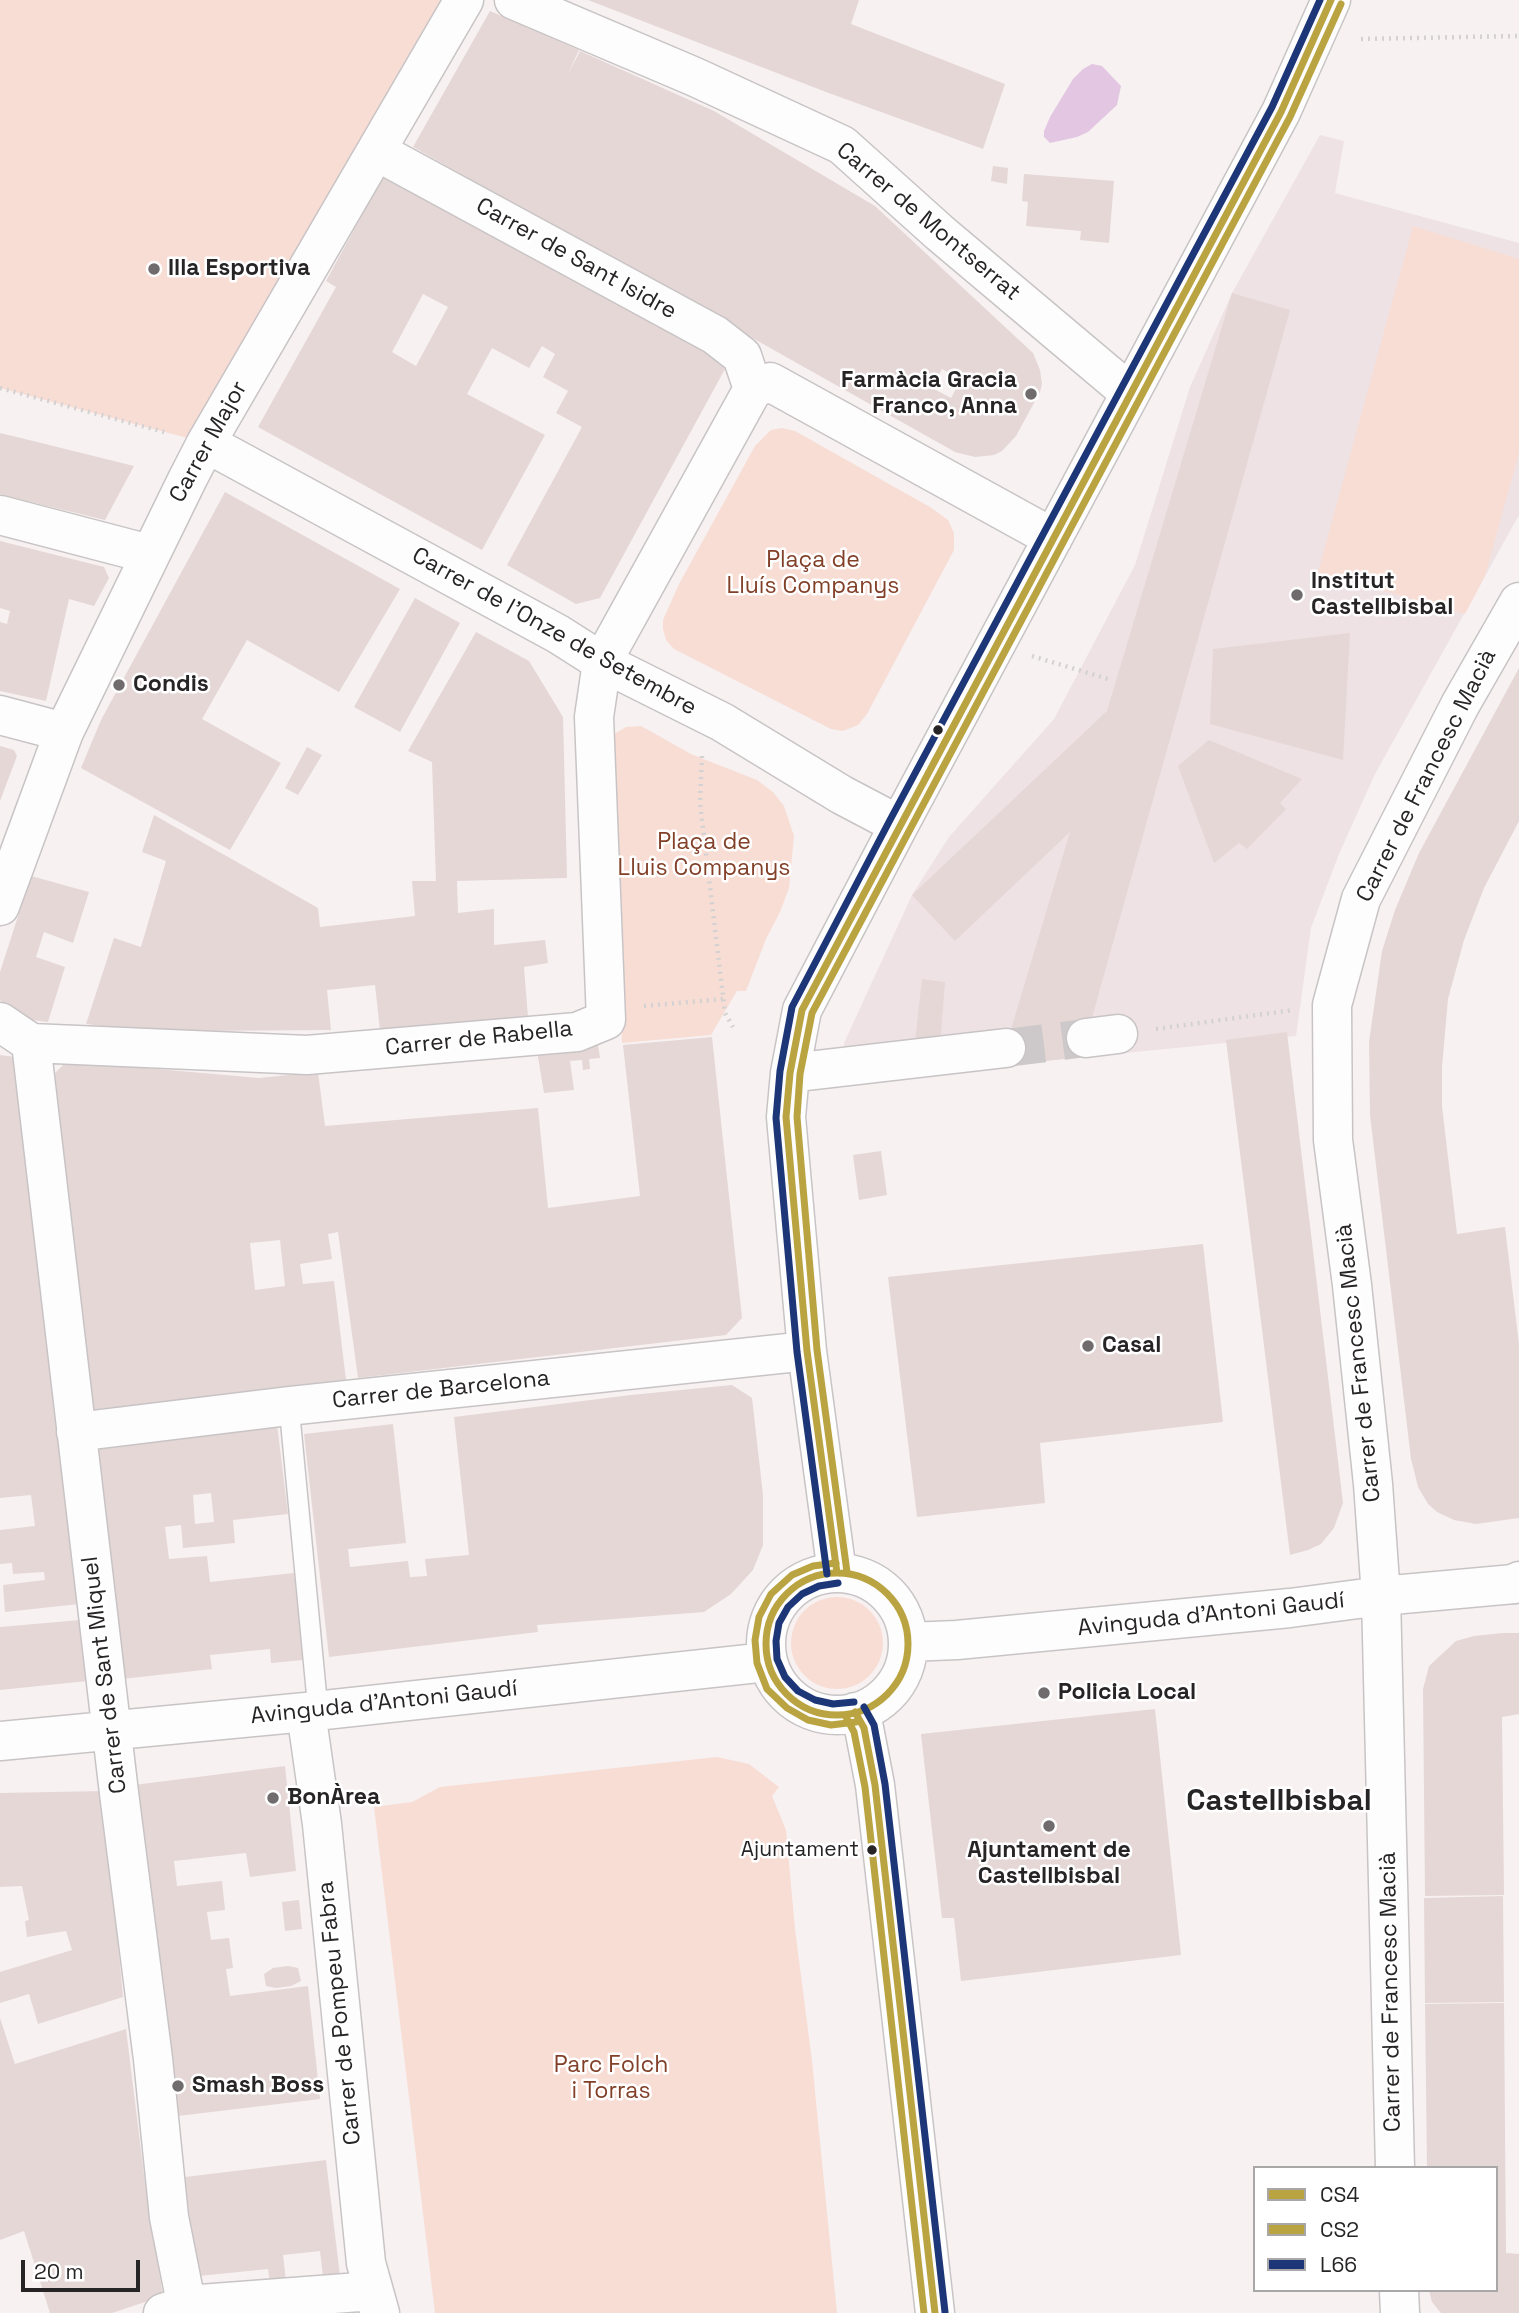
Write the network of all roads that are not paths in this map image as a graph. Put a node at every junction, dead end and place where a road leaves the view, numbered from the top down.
1 (464, 0) edge
2 (514, 0) edge
3 (1331, 0) edge
4 (376, 151) junction
5 (753, 389) junction
6 (1130, 393) junction
7 (206, 443) junction
8 (0, 515) edge
9 (1053, 538) junction
10 (149, 554) junction
11 (1519, 602) edge
12 (602, 662) junction
13 (0, 715) edge
14 (64, 732) junction
15 (899, 825) junction
16 (0, 906) edge
17 (0, 1022) edge
18 (31, 1043) junction
19 (1006, 1048) tunnel mouth
20 (790, 1073) junction
21 (807, 1350) junction
22 (289, 1406) junction
23 (76, 1432) junction
24 (837, 1573) junction
25 (1518, 1584) edge
26 (1381, 1596) junction
27 (908, 1642) junction
28 (768, 1662) junction
29 (312, 1711) junction
30 (855, 1712) junction
31 (111, 1730) junction
32 (0, 1741) edge
33 (1395, 2166) edge
34 (1399, 2292) edge
35 (376, 2302) edge
36 (179, 2310) edge
37 (935, 2313) edge
38 (1400, 2313) edge

1 - 4 street, Carrer Major
2 - 6 street, Carrer de Montserrat
3 - 6 street
4 - 5 street, Carrer de Sant Isidre
4 - 7 street, Carrer Major
5 - 9 street
5 - 12 street
6 - 9 street
7 - 10 street, Carrer Major
7 - 12 street, Carrer de l'Onze de Setembre
8 - 10 street
9 - 15 street
10 - 14 street, Carrer Major
11 - 26 street, Carrer de Francesc Macià
12 - 15 street, Carrer de l'Onze de Setembre
12 - 18 street, Carrer de Rabella
13 - 14 street
14 - 16 street, Carrer Major
15 - 20 street
17 - 18 street
18 - 23 street, Carrer de Sant Miquel
19 - 20 street
20 - 21 street
21 - 22 street, Carrer de Barcelona
21 - 24 street
22 - 23 street, Carrer de Barcelona
22 - 29 lane
23 - 31 street, Carrer de Sant Miquel
24 - 27 street
24 - 28 street
25 - 26 street, Avinguda d'Antoni Gaudí
26 - 27 street, Avinguda d'Antoni Gaudí
26 - 33 street, Carrer de Francesc Macià
27 - 30 street
28 - 29 street, Avinguda d'Antoni Gaudí
28 - 30 street
29 - 31 street, Avinguda d'Antoni Gaudí
29 - 35 street, Carrer de Pompeu Fabra
30 - 37 street
31 - 32 street, Avinguda d'Antoni Gaudí
31 - 36 street, Carrer de Sant Miquel
34 - 38 street
35 - 36 street

